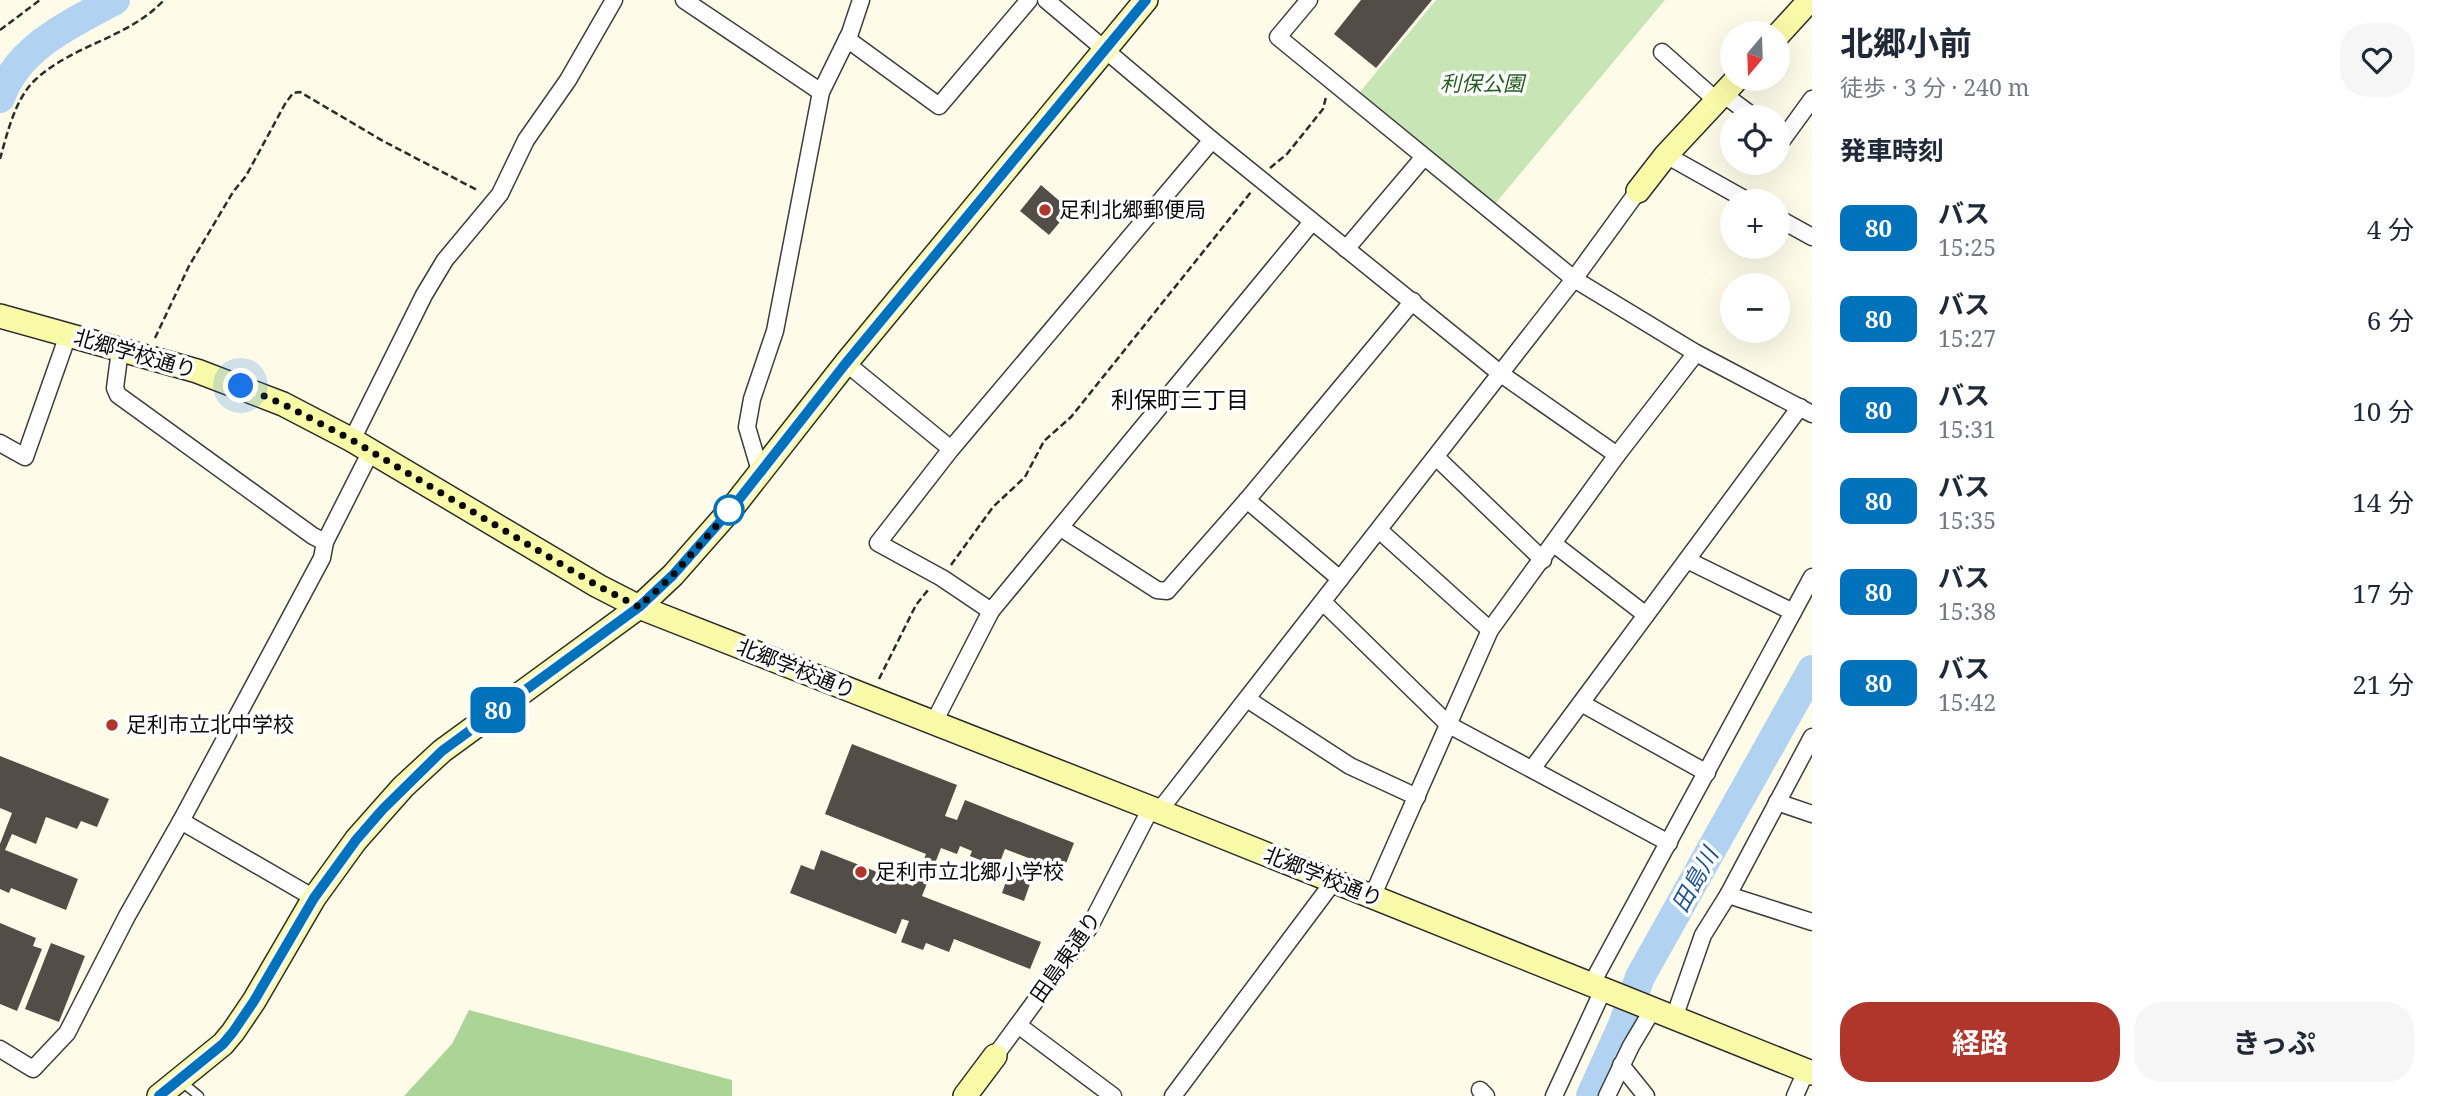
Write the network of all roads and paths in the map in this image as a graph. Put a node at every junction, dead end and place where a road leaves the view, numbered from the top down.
1 (40, 0) edge
2 (164, 0) edge
3 (614, 0) edge
4 (684, 0) edge
5 (861, 0) edge
6 (1030, 0) edge
7 (1046, 0) edge
8 (1146, 0) edge
9 (1308, 0) edge
10 (1808, 3) edge
11 (1790, 22) edge
12 (0, 30) edge
13 (847, 39) junction
14 (1105, 50) junction
15 (1661, 52) dead end
16 (1720, 87) edge
17 (1340, 89) junction
18 (1726, 91) edge
19 (821, 92) junction
20 (1812, 99) edge
21 (1741, 105) edge
22 (1790, 129) edge
23 (1212, 140) junction
24 (1667, 155) junction
25 (1423, 158) junction
26 (0, 159) edge
27 (1261, 179) junction
28 (1727, 189) edge
29 (1638, 191) joint
30 (495, 200) junction
31 (1312, 222) junction
32 (1790, 225) edge
33 (1812, 237) edge
34 (1346, 249) junction
35 (1574, 279) junction
36 (1413, 301) junction
37 (0, 316) edge
38 (68, 335) junction
39 (120, 349) junction
40 (1696, 352) junction
41 (149, 358) junction
42 (846, 363) junction
43 (1501, 374) junction
44 (1806, 411) edge
45 (0, 443) edge
46 (361, 446) junction
47 (951, 449) junction
48 (1617, 456) junction
49 (1436, 457) junction
50 (761, 471) junction
51 (1247, 500) junction
52 (1061, 528) junction
53 (1379, 530) junction
54 (326, 542) junction
55 (1554, 544) junction
56 (1687, 559) junction
57 (1543, 560) junction
58 (1812, 577) edge
59 (942, 578) junction
60 (1340, 579) junction
61 (1323, 602) junction
62 (639, 607) junction
63 (991, 611) junction
64 (1793, 612) junction
65 (1646, 615) junction
66 (1490, 630) junction
67 (876, 683) dead end
68 (1247, 699) junction
69 (1581, 703) junction
70 (933, 724) junction
71 (1449, 725) junction
72 (1812, 737) edge
73 (1532, 769) junction
74 (1707, 774) junction
75 (1417, 797) junction
76 (1777, 802) junction
77 (1155, 810) junction
78 (1812, 814) edge
79 (181, 821) junction
80 (1669, 843) junction
81 (1334, 881) junction
82 (1728, 895) junction
83 (1372, 897) junction
84 (314, 898) junction
85 (1812, 922) edge
86 (1601, 989) junction
87 (1649, 1008) junction
88 (1674, 1018) junction
89 (1018, 1025) junction
90 (0, 1049) edge
91 (995, 1056) joint
92 (1621, 1065) junction
93 (1809, 1072) edge
94 (180, 1080) junction
95 (159, 1096) edge
96 (199, 1096) edge
97 (965, 1096) edge
98 (1113, 1096) edge
99 (1173, 1096) edge
100 (1554, 1096) edge
101 (1607, 1096) edge
102 (1646, 1096) edge
103 (1795, 1096) edge

1 - 12 path
2 - 26 path
3 - 30 street
4 - 19 street
5 - 13 street
6 - 13 street
7 - 14 street
8 - 14 street
9 - 17 street
10 - 11 street
13 - 19 street
14 - 23 street
14 - 42 street
15 - 16 street
17 - 25 street
17 - 27 path
18 - 21 street
18 - 24 street
19 - 50 street
20 - 22 street
23 - 27 street
23 - 47 street
24 - 28 street
24 - 29 street
25 - 34 street
25 - 35 street
27 - 31 street
27 - 59 path
29 - 35 street, 田島東通り
30 - 41 path
30 - 46 street
31 - 34 street
31 - 52 street
32 - 33 street
34 - 36 street
35 - 40 street
35 - 43 street, 田島東通り
36 - 43 street
36 - 51 street
37 - 38 street, 北郷学校通り
38 - 39 street, 北郷学校通り
38 - 45 street
39 - 41 street, 北郷学校通り
39 - 54 street
40 - 44 street
40 - 48 street
41 - 46 street, 北郷学校通り
42 - 47 street
42 - 50 street
43 - 48 street
43 - 49 street, 田島東通り
44 - 56 street
46 - 54 street
46 - 62 street, 北郷学校通り
47 - 59 street
48 - 55 street
49 - 53 street, 田島東通り
49 - 57 street
50 - 62 street
51 - 52 street
51 - 60 street
52 - 63 street
53 - 60 street, 田島東通り
53 - 66 street
54 - 79 street
55 - 57 street
55 - 65 street
56 - 64 street
56 - 65 street
57 - 66 street
58 - 64 street
59 - 63 street
59 - 67 path
60 - 61 street, 田島東通り
61 - 68 street, 田島東通り
61 - 71 street
62 - 70 street, 北郷学校通り
62 - 84 street
63 - 70 street
64 - 74 street
65 - 69 street
66 - 71 street
68 - 75 street
68 - 77 street, 田島東通り
69 - 73 street
69 - 74 street
70 - 77 street, 北郷学校通り
71 - 73 street
71 - 75 street
72 - 76 street
73 - 80 street
74 - 80 street
75 - 83 street
76 - 78 street
76 - 82 street
77 - 81 street, 北郷学校通り
77 - 89 street, 田島東通り
79 - 84 street
79 - 90 street
80 - 86 street
81 - 83 street, 北郷学校通り
81 - 99 street
82 - 85 street
82 - 88 street
83 - 86 street, 北郷学校通り
84 - 94 street
86 - 87 street, 北郷学校通り
86 - 100 street
87 - 88 street
87 - 92 street
88 - 93 street
89 - 91 street, 田島東通り
89 - 98 street
91 - 97 street, 田島東通り
92 - 101 street
92 - 102 street
93 - 103 street
94 - 95 street
94 - 96 lane

